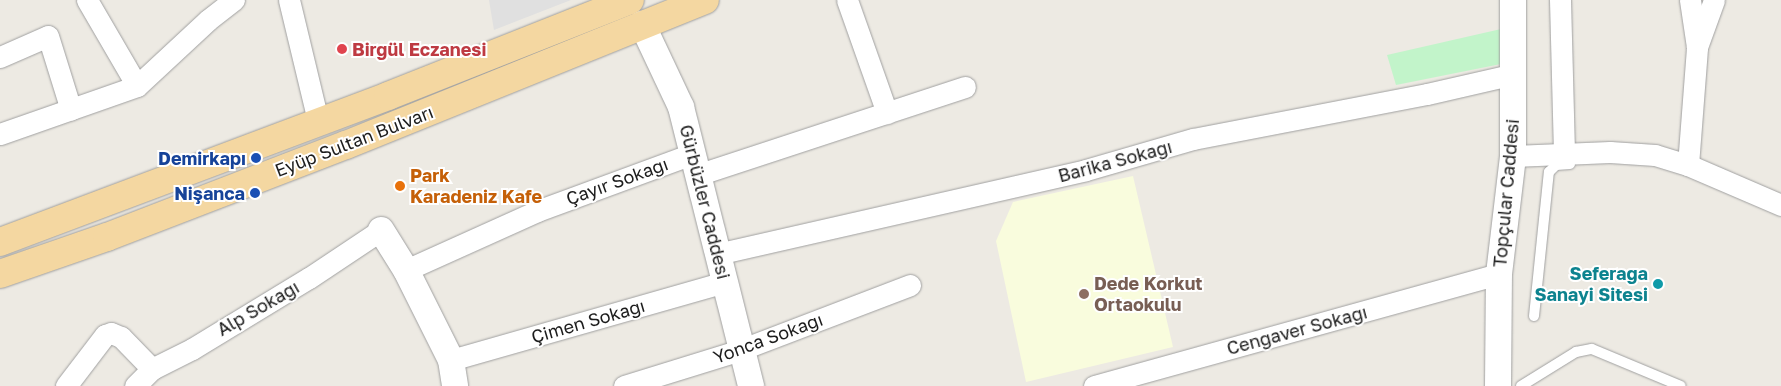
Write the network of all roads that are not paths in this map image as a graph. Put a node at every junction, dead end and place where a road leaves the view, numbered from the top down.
1 (87, 0) edge
2 (234, 0) edge
3 (289, 0) edge
4 (705, 0) edge
5 (847, 0) edge
6 (1513, 0) edge
7 (1560, 0) edge
8 (1690, 0) edge
9 (1714, 0) edge
10 (634, 8) edge
11 (1697, 47) junction
12 (0, 57) edge
13 (1514, 74) junction
14 (137, 86) junction
15 (965, 87) dead end
16 (71, 110) junction
17 (887, 112) junction
18 (318, 121) junction
19 (0, 134) edge
20 (1610, 152) junction
21 (1564, 154) junction
22 (1513, 156) junction
23 (695, 164) junction
24 (1688, 165) junction
25 (1781, 205) edge
26 (381, 230) joint
27 (0, 242) edge
28 (717, 254) junction
29 (406, 270) junction
30 (0, 274) edge
31 (1499, 274) junction
32 (725, 282) junction
33 (910, 285) dead end
34 (1534, 316) dead end
35 (740, 350) junction
36 (451, 360) junction
37 (152, 369) junction
38 (66, 386) edge
39 (136, 386) edge
40 (454, 386) edge
41 (624, 386) edge
42 (751, 386) edge
43 (1094, 386) edge
44 (1498, 386) edge
45 (1521, 386) edge
46 (1681, 386) edge

1 - 14 street
2 - 14 street
3 - 18 street
4 - 10 main road, Eyüp Sultan Bulvarı
5 - 17 street
6 - 13 street, Topçular Caddesi
7 - 21 street
8 - 11 street
9 - 11 street
10 - 18 main road, Eyüp Sultan Bulvarı
10 - 23 street, Gürbüzler Caddesi
10 - 30 main road, Eyüp Sultan Bulvarı
11 - 24 street
12 - 16 street
13 - 22 street, Topçular Caddesi
13 - 28 street, Barika Sokağı
14 - 16 street
15 - 17 street, Çayır Sokağı
16 - 19 street
17 - 23 street, Çayır Sokağı
18 - 27 main road, Eyüp Sultan Bulvarı
20 - 21 street
20 - 24 street
20 - 34 lane
21 - 22 street
22 - 31 street, Topçular Caddesi
23 - 28 street, Gürbüzler Caddesi
23 - 29 street, Çayır Sokağı
24 - 25 street
26 - 29 street
26 - 37 street, Alp Sokağı
28 - 32 street, Gürbüzler Caddesi
29 - 36 street
31 - 43 street, Cengaver Sokağı
31 - 44 street, Topçular Caddesi
32 - 35 street, Gürbüzler Caddesi
32 - 36 street, Çimen Sokağı
33 - 35 street, Yonca Sokağı
35 - 41 street, Yonca Sokağı
35 - 42 street, Gürbüzler Caddesi
36 - 40 street
37 - 38 street
37 - 39 street, Alp Sokağı
45 - 46 lane

